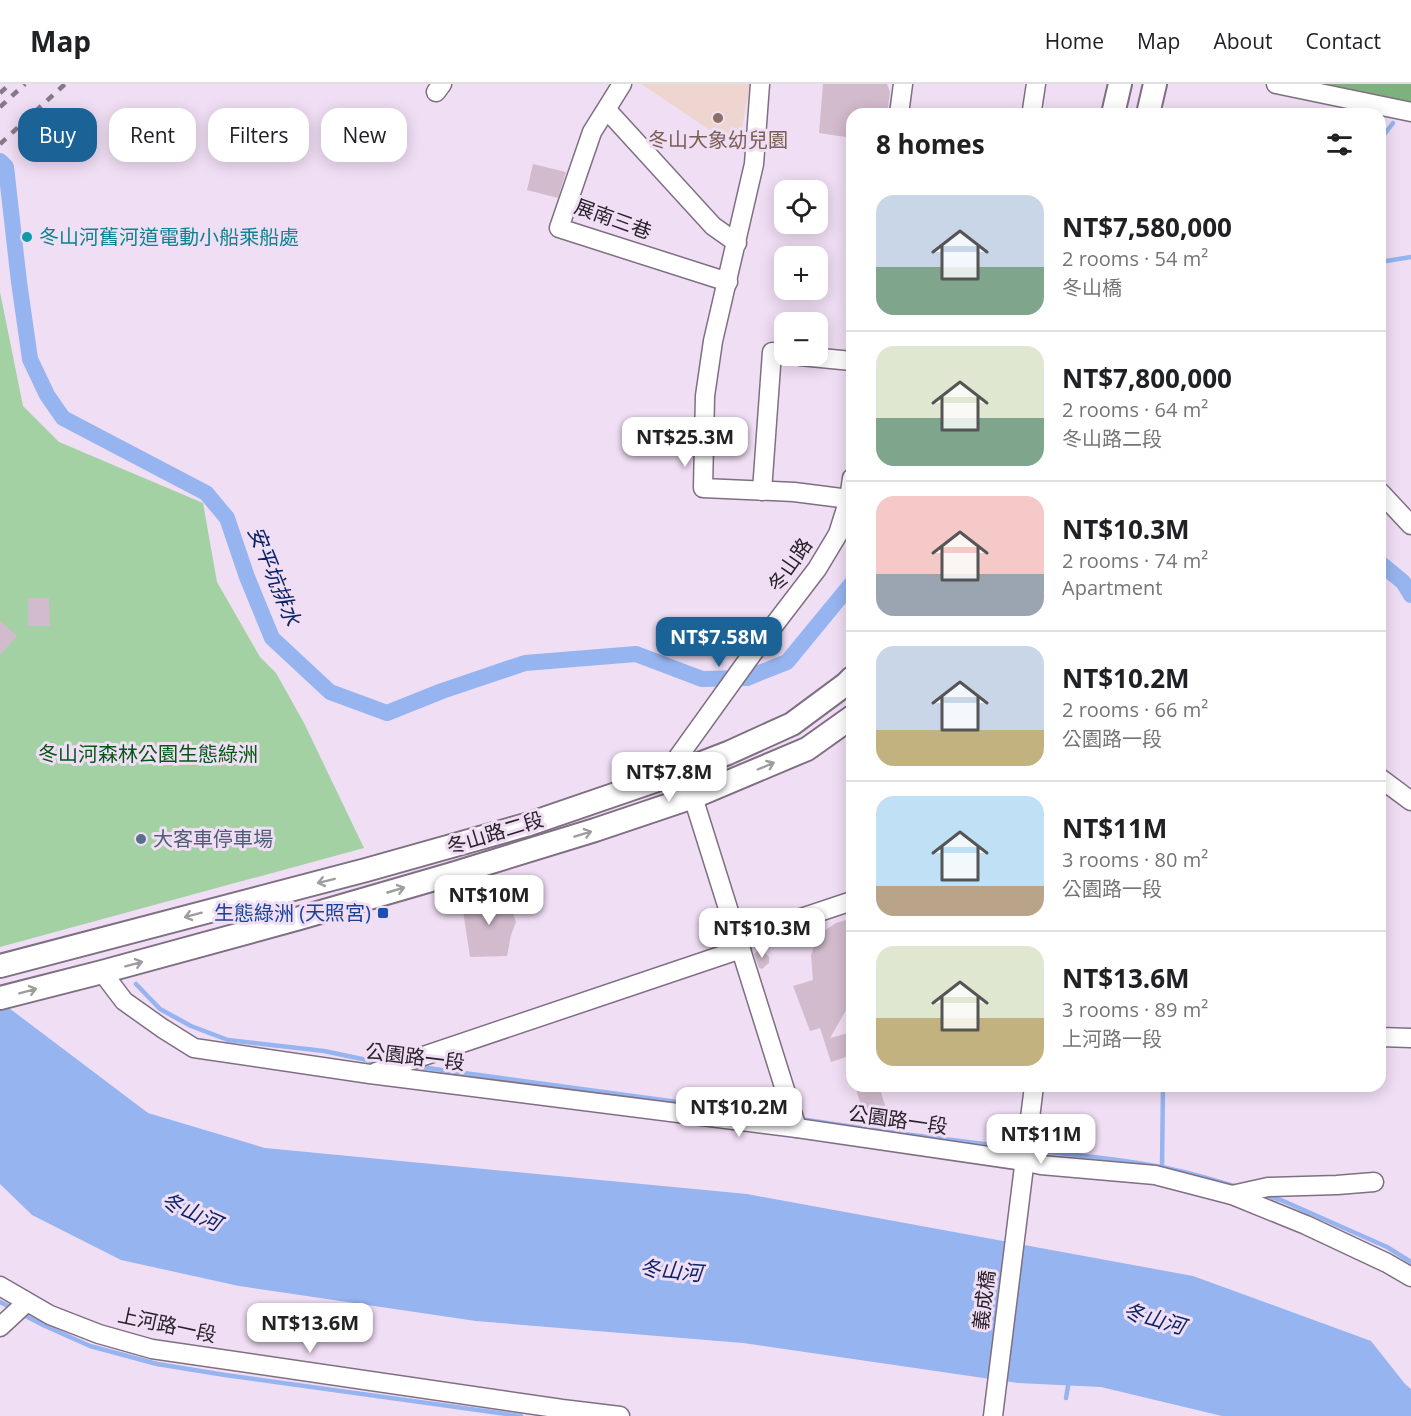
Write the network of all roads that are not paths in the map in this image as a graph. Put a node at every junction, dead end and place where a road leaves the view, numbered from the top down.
1 (622, 84) edge
2 (760, 84) edge
3 (903, 84) edge
4 (1036, 84) edge
5 (1120, 84) edge
6 (1155, 84) edge
7 (1276, 84) edge
8 (900, 108) edge
9 (1032, 108) edge
10 (1114, 108) edge
11 (1149, 108) edge
12 (607, 110) junction
13 (1411, 112) edge
14 (737, 243) junction
15 (728, 282) junction
16 (774, 352) edge
17 (828, 359) edge
18 (846, 360) edge
19 (762, 491) junction
20 (846, 498) edge
21 (1386, 498) edge
22 (846, 512) edge
23 (1411, 525) edge
24 (846, 684) edge
25 (846, 721) edge
26 (663, 778) junction
27 (1386, 782) edge
28 (693, 797) junction
29 (1411, 801) edge
30 (846, 903) edge
31 (739, 944) junction
32 (0, 966) edge
33 (102, 972) junction
34 (0, 998) edge
35 (1386, 1037) edge
36 (1411, 1038) edge
37 (370, 1074) junction
38 (1033, 1092) edge
39 (797, 1128) junction
40 (1023, 1161) junction
41 (1374, 1182) dead end
42 (1232, 1195) junction
43 (1411, 1276) edge
44 (0, 1286) edge
45 (27, 1302) junction
46 (0, 1327) edge
47 (620, 1416) edge
48 (993, 1416) edge

1 - 12 street, 展南三巷
2 - 14 street
3 - 8 street
4 - 9 street
5 - 10 main road
6 - 11 main road
7 - 13 street
12 - 14 street
12 - 15 street, 展南三巷
14 - 15 street
15 - 19 street
16 - 19 street
17 - 18 street
19 - 20 street
21 - 23 street
22 - 26 street, 冬山路
24 - 26 main road, 冬山路二段
28 -> 25 main road, 冬山路二段
26 - 28 street
26 -> 32 main road, 冬山路二段
27 - 29 street
28 - 31 street
33 -> 28 main road, 冬山路二段
30 - 31 street
31 - 37 street
31 - 39 street
34 -> 33 main road, 冬山路二段
33 - 37 street, 公園路一段
35 - 36 street
37 - 39 street, 公園路一段
38 - 40 street, 義成橋
39 - 40 street, 公園路一段
40 - 42 street, 公園路一段
40 - 48 street, 義成橋
41 - 42 street
42 - 43 street, 公園路一段
44 - 45 street, 上河路一段
45 - 46 street
45 - 47 street, 上河路一段

